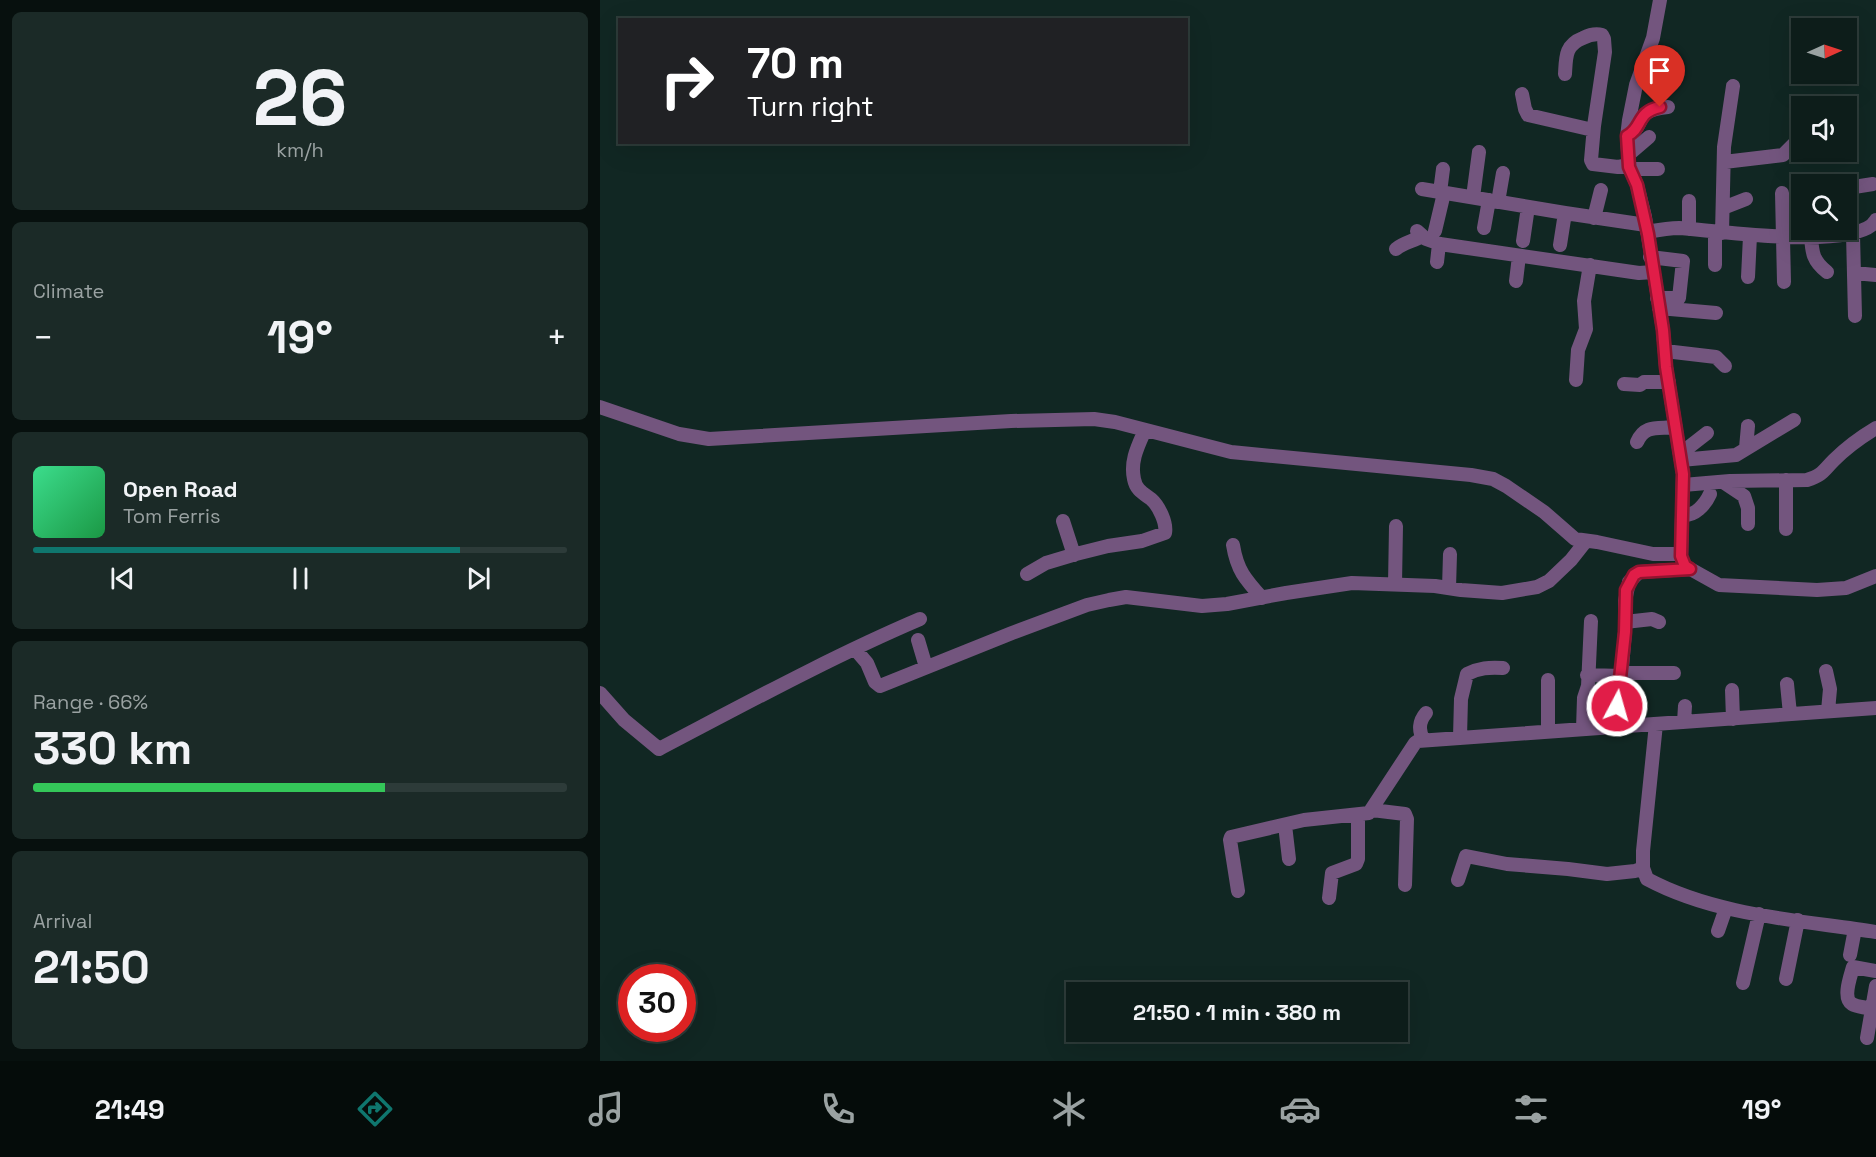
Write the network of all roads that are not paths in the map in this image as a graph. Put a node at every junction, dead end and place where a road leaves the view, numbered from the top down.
1 (1660, 0) edge
2 (1565, 74) dead end
3 (1733, 86) dead end
4 (1522, 94) dead end
5 (1668, 107) dead end
6 (1593, 130) junction
7 (1627, 136) junction
8 (1649, 137) dead end
9 (1791, 147) edge
10 (1479, 152) dead end
11 (1724, 162) junction
12 (1629, 163) junction
13 (1443, 169) dead end
14 (1658, 169) dead end
15 (1503, 173) dead end
16 (1875, 186) edge
17 (1857, 187) edge
18 (1422, 189) dead end
19 (1601, 189) dead end
20 (1442, 193) junction
21 (1782, 193) dead end
22 (1473, 197) junction
23 (1746, 199) dead end
24 (1494, 201) junction
25 (1689, 201) dead end
26 (1528, 207) junction
27 (1723, 208) junction
28 (1565, 213) junction
29 (1594, 218) junction
30 (1874, 225) edge
31 (1484, 228) dead end
32 (1647, 228) junction
33 (1689, 230) junction
34 (1719, 232) junction
35 (1857, 232) edge
36 (1429, 235) junction
37 (1750, 236) junction
38 (1782, 236) junction
39 (1791, 236) edge
40 (1816, 240) edge
41 (1853, 240) edge
42 (1523, 241) dead end
43 (1560, 245) dead end
44 (1396, 249) dead end
45 (1519, 256) junction
46 (1650, 257) junction
47 (1437, 261) dead end
48 (1590, 265) junction
49 (1715, 265) dead end
50 (1653, 272) junction
51 (1827, 272) dead end
52 (1854, 273) junction
53 (1876, 275) edge
54 (1748, 277) dead end
55 (1515, 281) dead end
56 (1784, 282) dead end
57 (1658, 303) junction
58 (1716, 313) dead end
59 (1855, 316) dead end
60 (1665, 351) junction
61 (1725, 366) dead end
62 (1576, 380) dead end
63 (1669, 382) junction
64 (1624, 384) dead end
65 (600, 407) edge
66 (1794, 420) dead end
67 (1748, 426) dead end
68 (1676, 427) junction
69 (1876, 428) edge
70 (1145, 430) junction
71 (1707, 433) dead end
72 (1637, 442) dead end
73 (1746, 448) junction
74 (1681, 457) junction
75 (1786, 480) junction
76 (1723, 482) junction
77 (1683, 485) junction
78 (1710, 494) dead end
79 (1683, 515) junction
80 (1064, 521) dead end
81 (1748, 524) dead end
82 (1396, 526) dead end
83 (1786, 530) dead end
84 (1586, 541) junction
85 (1233, 545) dead end
86 (1450, 554) dead end
87 (1681, 554) junction
88 (1074, 555) junction
89 (1690, 569) junction
90 (1027, 574) dead end
91 (1876, 576) edge
92 (1395, 584) junction
93 (1449, 588) junction
94 (1262, 598) junction
95 (920, 619) dead end
96 (1591, 621) dead end
97 (1625, 622) junction
98 (1659, 622) dead end
99 (918, 640) dead end
100 (855, 648) junction
101 (926, 667) junction
102 (1503, 668) dead end
103 (1826, 671) dead end
104 (1674, 673) dead end
105 (1587, 675) junction
106 (1621, 675) junction
107 (1548, 680) dead end
108 (1787, 684) dead end
109 (1732, 690) dead end
110 (600, 693) edge
111 (1685, 706) dead end
112 (1876, 708) edge
113 (1828, 711) junction
114 (1426, 713) dead end
115 (1790, 714) junction
116 (1732, 719) junction
117 (1684, 722) junction
118 (1656, 724) junction
119 (1617, 726) junction
120 (1583, 729) junction
121 (1548, 731) junction
122 (1460, 737) junction
123 (1424, 740) junction
124 (1372, 810) junction
125 (1358, 815) junction
126 (1285, 825) junction
127 (1289, 859) dead end
128 (1643, 868) junction
129 (1458, 880) dead end
130 (1405, 885) dead end
131 (1238, 891) dead end
132 (1329, 898) dead end
133 (1726, 908) junction
134 (1759, 914) junction
135 (1798, 920) junction
136 (1855, 929) junction
137 (1718, 932) dead end
138 (1876, 932) edge
139 (1850, 955) dead end
140 (1876, 971) edge
141 (1786, 979) dead end
142 (1743, 983) dead end
143 (1876, 986) edge
144 (1871, 1009) junction
145 (1867, 1038) dead end

1 - 7 street
2 - 6 street
3 - 11 street
4 - 6 street
5 - 7 street
6 - 12 street
7 - 12 street
8 - 12 street
9 - 11 street
10 - 22 street
11 - 27 street
12 - 14 street
12 - 32 street
13 - 20 street
15 - 24 street
16 - 17 street
18 - 20 street
19 - 29 street
20 - 22 street
20 - 36 street
21 - 38 street
22 - 24 street
23 - 27 street
24 - 26 street
24 - 31 street
25 - 33 street
26 - 28 street
26 - 42 street
27 - 34 street
28 - 29 street
28 - 43 street
29 - 32 street
30 - 35 street
32 - 33 street
32 - 46 street
33 - 34 street
34 - 37 street
34 - 49 street
36 - 44 street
36 - 45 street
36 - 47 street
37 - 38 street
37 - 54 street
38 - 39 street
38 - 56 street
40 - 51 street
41 - 52 street
45 - 48 street
45 - 55 street
46 - 50 street
46 - 57 street
48 - 50 street
48 - 62 street
50 - 57 street
52 - 53 street
52 - 59 street
57 - 58 street
57 - 60 street
60 - 61 street
60 - 63 street
63 - 64 street
63 - 68 street
65 - 70 street
66 - 73 street
67 - 73 street
68 - 72 street
68 - 74 street
69 - 75 street
70 - 84 street
70 - 88 street
71 - 74 street
73 - 74 street
74 - 77 street
75 - 76 street
75 - 83 street
76 - 77 street
76 - 81 street
77 - 79 street
78 - 79 street
79 - 87 street
80 - 88 street
82 - 92 street
84 - 87 street
84 - 93 street
85 - 94 street
86 - 93 street
87 - 89 street
88 - 90 street
89 - 91 street
89 - 97 street
92 - 93 street
92 - 94 street
94 - 101 street
95 - 100 street
96 - 105 street
97 - 98 street
97 - 106 street
99 - 101 street
100 - 101 street
100 - 110 street
102 - 122 street
103 - 113 street
104 - 106 street
105 - 106 street
105 - 120 street
106 - 119 street
107 - 121 street
108 - 115 street
109 - 116 street
111 - 117 street
112 - 113 street
113 - 115 street
114 - 123 street
115 - 116 street
116 - 117 street
117 - 118 street
118 - 119 street
118 - 128 street
119 - 120 street
120 - 121 street
121 - 122 street
122 - 123 street
123 - 124 street
124 - 125 street
124 - 130 street
125 - 126 street
125 - 132 street
126 - 127 street
126 - 131 street
128 - 129 street
128 - 133 street
133 - 134 street
133 - 137 street
134 - 135 street
134 - 142 street
135 - 136 street
135 - 141 street
136 - 138 street
136 - 139 street
140 - 144 street
143 - 144 street
144 - 145 street

